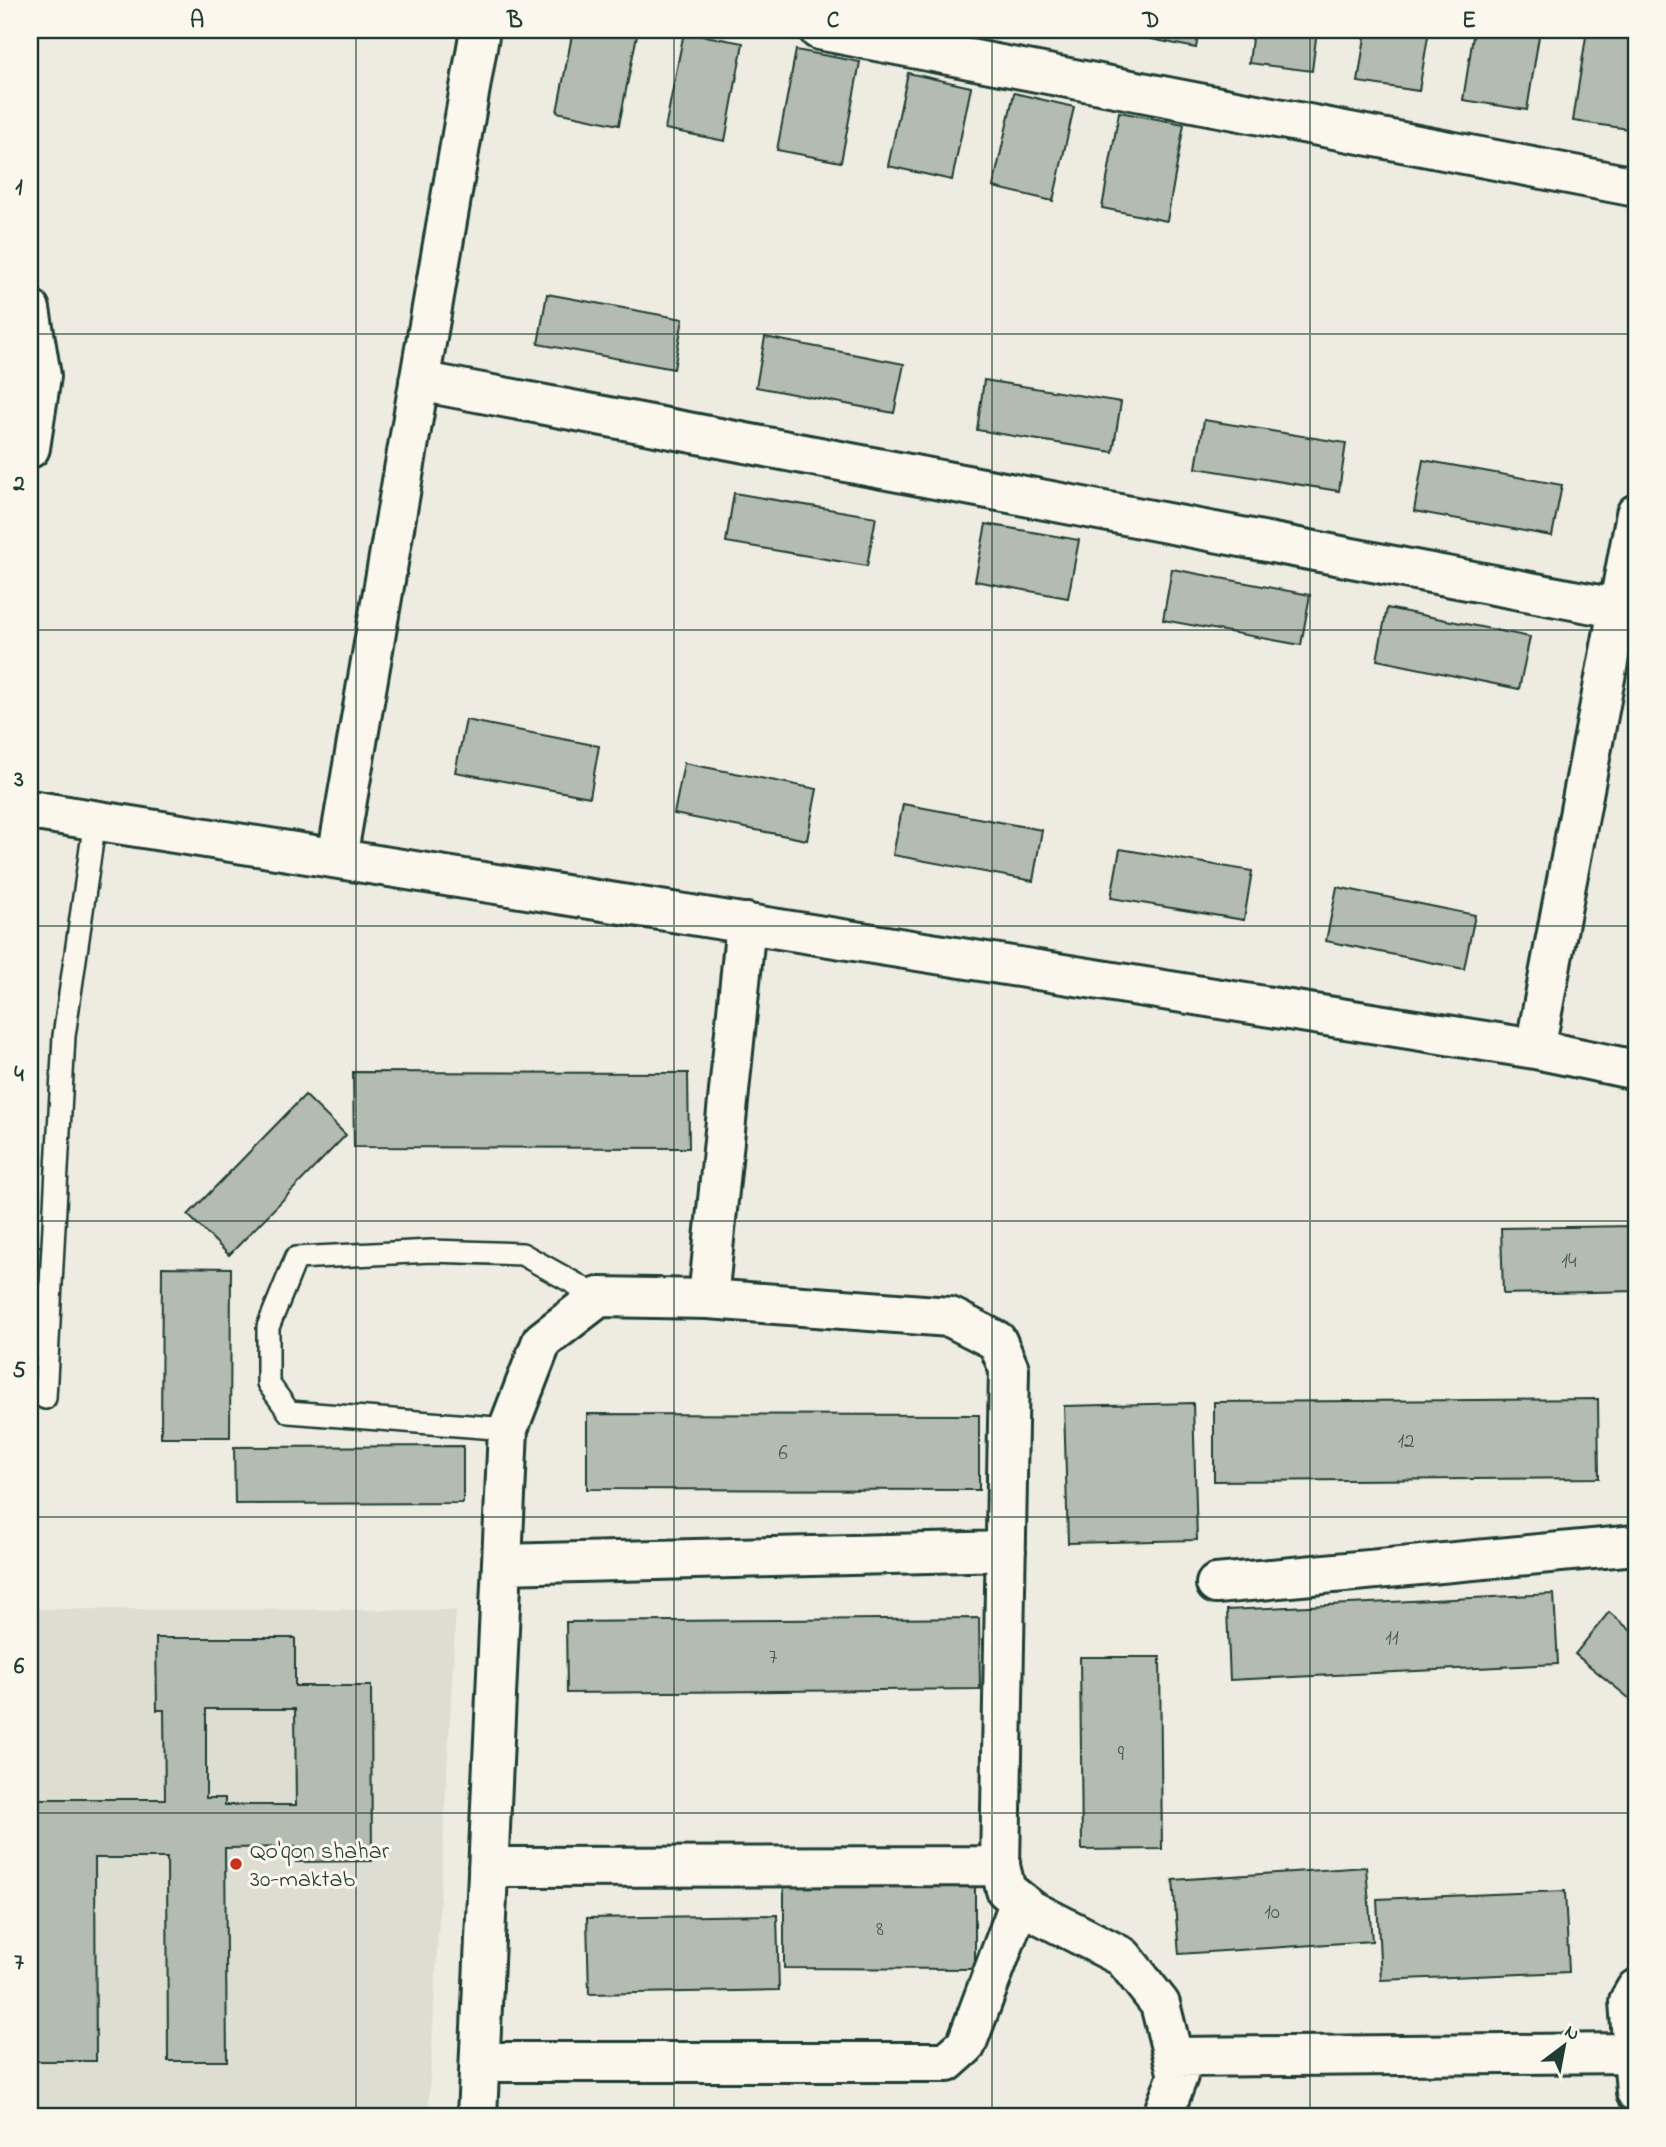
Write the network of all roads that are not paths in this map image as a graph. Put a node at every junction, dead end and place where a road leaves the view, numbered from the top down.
1 (480, 30) edge
2 (820, 30) edge
3 (1636, 187) edge
4 (30, 309) edge
5 (419, 381) junction
6 (30, 447) edge
7 (1636, 514) edge
8 (1627, 610) edge
9 (30, 810) edge
10 (95, 820) junction
11 (337, 858) junction
12 (746, 923) junction
13 (1535, 1049) junction
14 (1636, 1070) edge
15 (599, 1297) junction
16 (708, 1299) junction
17 (45, 1398) dead end
18 (508, 1429) junction
19 (1636, 1545) edge
20 (1006, 1550) junction
21 (502, 1564) junction
22 (1216, 1584) dead end
23 (1000, 1866) junction
24 (488, 1867) junction
25 (1020, 1901) junction
26 (1636, 1989) edge
27 (1634, 2053) junction
28 (1173, 2057) junction
29 (480, 2062) junction
30 (1636, 2092) edge
31 (477, 2117) edge
32 (1161, 2117) edge

1 - 5 street
2 - 3 street
4 - 6 street
5 - 8 street
5 - 11 street
7 - 8 street
8 - 13 street
9 - 10 street
10 - 11 street
10 - 17 lane
11 - 12 street
12 - 13 street
12 - 16 street
13 - 14 street
15 - 16 street
15 - 18 street
15 - 18 lane
16 - 20 street
18 - 21 street
19 - 22 street
20 - 21 street
20 - 23 street
21 - 24 street
23 - 24 street
23 - 25 street
24 - 29 street
25 - 28 street
25 - 29 street
26 - 27 street
27 - 28 street
27 - 30 street
28 - 32 street
29 - 31 street

